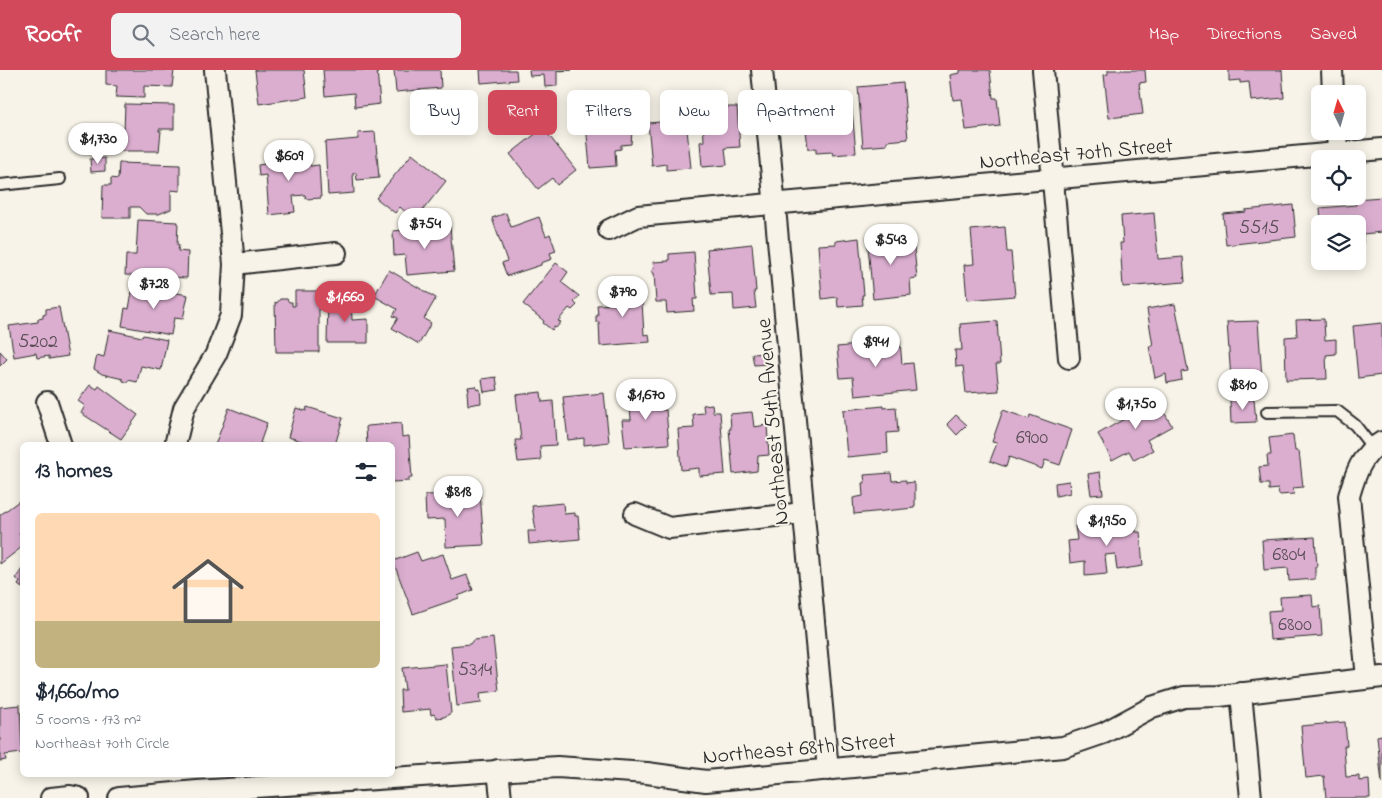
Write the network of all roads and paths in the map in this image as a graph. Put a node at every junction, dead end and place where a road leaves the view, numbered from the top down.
1 (216, 70) edge
2 (762, 70) edge
3 (1043, 70) edge
4 (1332, 70) edge
5 (1333, 85) edge
6 (1382, 149) edge
7 (1366, 150) edge
8 (1311, 155) edge
9 (1052, 178) junction
10 (60, 179) dead end
11 (0, 185) edge
12 (775, 204) junction
13 (609, 230) dead end
14 (336, 253) dead end
15 (234, 264) junction
16 (1069, 358) dead end
17 (47, 402) dead end
18 (1266, 412) dead end
19 (60, 442) edge
20 (176, 442) edge
21 (1377, 444) edge
22 (803, 513) junction
23 (635, 514) dead end
24 (1375, 678) edge
25 (1241, 693) junction
26 (498, 770) junction
27 (828, 770) junction
28 (395, 774) edge
29 (335, 777) edge
30 (196, 783) edge
31 (51, 798) edge
32 (79, 798) edge
33 (120, 798) edge
34 (501, 798) edge
35 (1251, 798) edge

1 - 15 street
2 - 12 street, Northeast 54th Avenue
3 - 9 street
4 - 5 street
6 - 7 street, Northeast 70th Street
8 - 9 street, Northeast 70th Street
9 - 12 street, Northeast 70th Street
9 - 16 street
10 - 11 lane
12 - 13 street, Northeast 70th Street
12 - 22 street, Northeast 54th Avenue
14 - 15 street
15 - 20 street
17 - 19 street
18 - 21 lane
21 - 24 street
22 - 23 street
22 - 27 street, Northeast 54th Avenue
24 - 25 street, Northeast 68th Street
25 - 27 street, Northeast 68th Street
25 - 35 street
26 - 27 street, Northeast 68th Street
26 - 28 street, Northeast 68th Street
26 - 34 street
29 - 30 street, Northeast 68th Street
30 - 33 street, Northeast 68th Street
31 - 32 street

